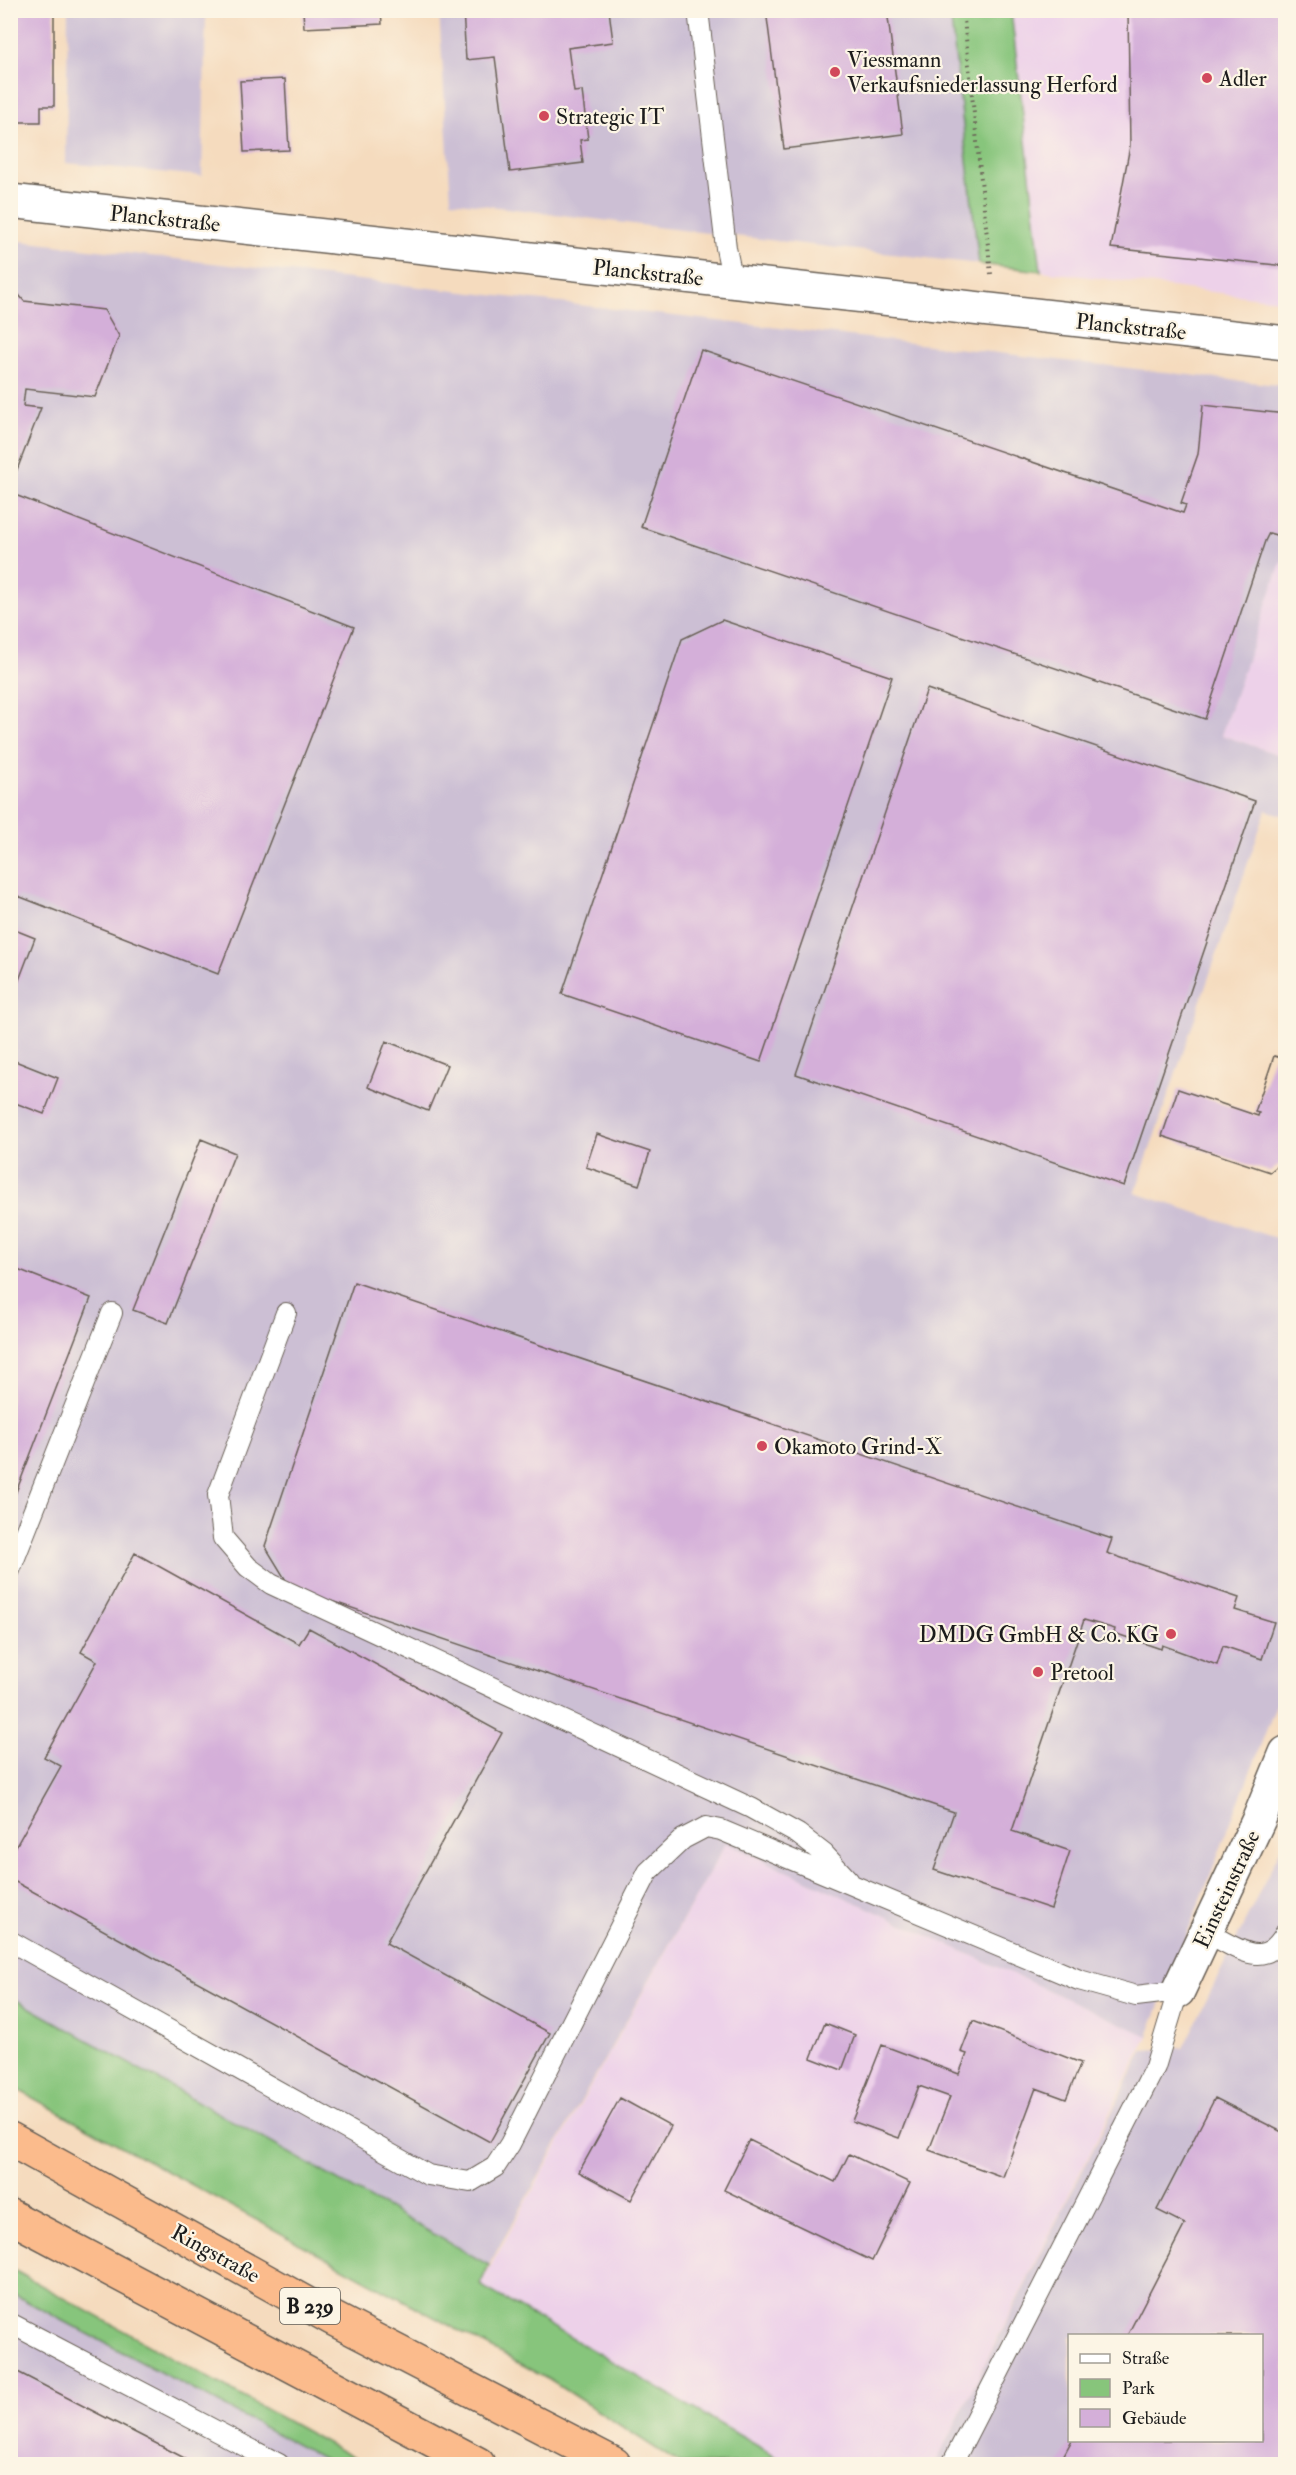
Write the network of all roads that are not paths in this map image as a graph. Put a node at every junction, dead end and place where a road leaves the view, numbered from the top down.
1 (698, 10) edge
2 (10, 201) edge
3 (733, 282) junction
4 (1286, 343) edge
5 (112, 1313) dead end
6 (286, 1313) dead end
7 (10, 1570) edge
8 (1286, 1753) edge
9 (853, 1886) junction
10 (1206, 1932) junction
11 (1286, 1932) edge
12 (10, 1941) edge
13 (1178, 1991) junction
14 (10, 2139) edge
15 (10, 2216) edge
16 (10, 2323) edge
17 (279, 2464) edge
18 (477, 2464) edge
19 (614, 2464) edge
20 (952, 2464) edge

1 - 3 lane
2 - 3 street, Planckstraße
3 - 4 street, Planckstraße
5 - 7 lane
6 - 9 lane
8 - 10 street, Einsteinstraße
9 - 12 lane
9 - 13 lane
10 - 11 lane
10 - 13 street, Einsteinstraße
13 - 20 lane
14 - 19 highway, Ringstraße / B 239
15 - 18 highway, B 239
16 - 17 lane

